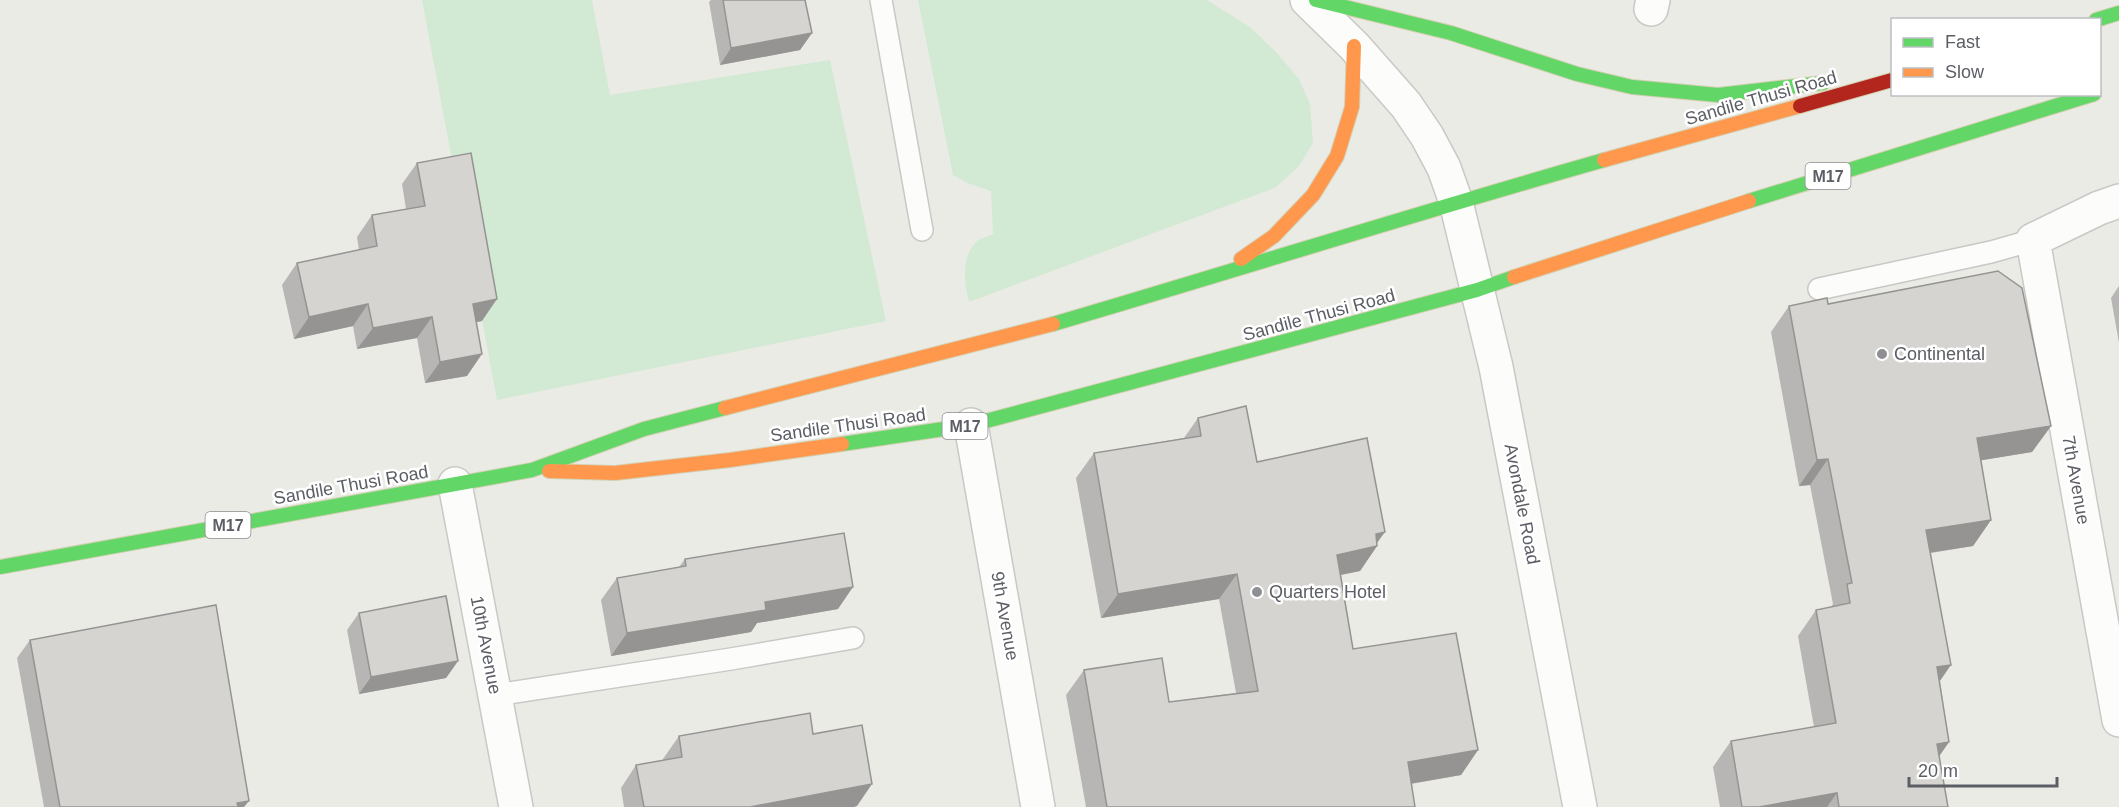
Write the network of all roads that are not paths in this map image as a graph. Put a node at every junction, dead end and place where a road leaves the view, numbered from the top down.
1 (881, 0) edge
2 (1307, 0) edge
3 (1316, 0) edge
4 (2119, 13) edge
5 (2101, 18) edge
6 (1354, 46) junction
7 (1891, 78) edge
8 (1891, 79) edge
9 (2087, 96) edge
10 (2119, 201) edge
11 (1456, 202) junction
12 (922, 230) dead end
13 (2033, 240) junction
14 (1217, 276) junction
15 (1819, 289) dead end
16 (1477, 290) junction
17 (971, 425) junction
18 (532, 470) junction
19 (455, 484) junction
20 (0, 567) edge
21 (853, 638) dead end
22 (495, 695) junction
23 (2119, 720) edge
24 (516, 807) edge
25 (1038, 807) edge
26 (1580, 807) edge

1 - 12 lane
2 - 6 street, Avondale Road
3 - 7 main road
4 - 5 main road
6 - 11 street, Avondale Road
6 - 14 main road
8 - 11 main road, Sandile Thusi Road / M17
9 - 16 main road, Sandile Thusi Road / M17
10 - 13 street
11 - 14 main road, Sandile Thusi Road / M17
11 - 16 street, Avondale Road
13 - 15 lane
13 - 23 street, 7th Avenue
14 - 18 main road, Sandile Thusi Road / M17
16 - 17 main road, Sandile Thusi Road / M17
16 - 26 street, Avondale Road
17 - 18 main road, Sandile Thusi Road / M17
17 - 25 street, 9th Avenue
18 - 19 main road, Sandile Thusi Road / M17
19 - 20 main road, Sandile Thusi Road / M17
19 - 22 street, 10th Avenue
21 - 22 lane
22 - 24 street, 10th Avenue

